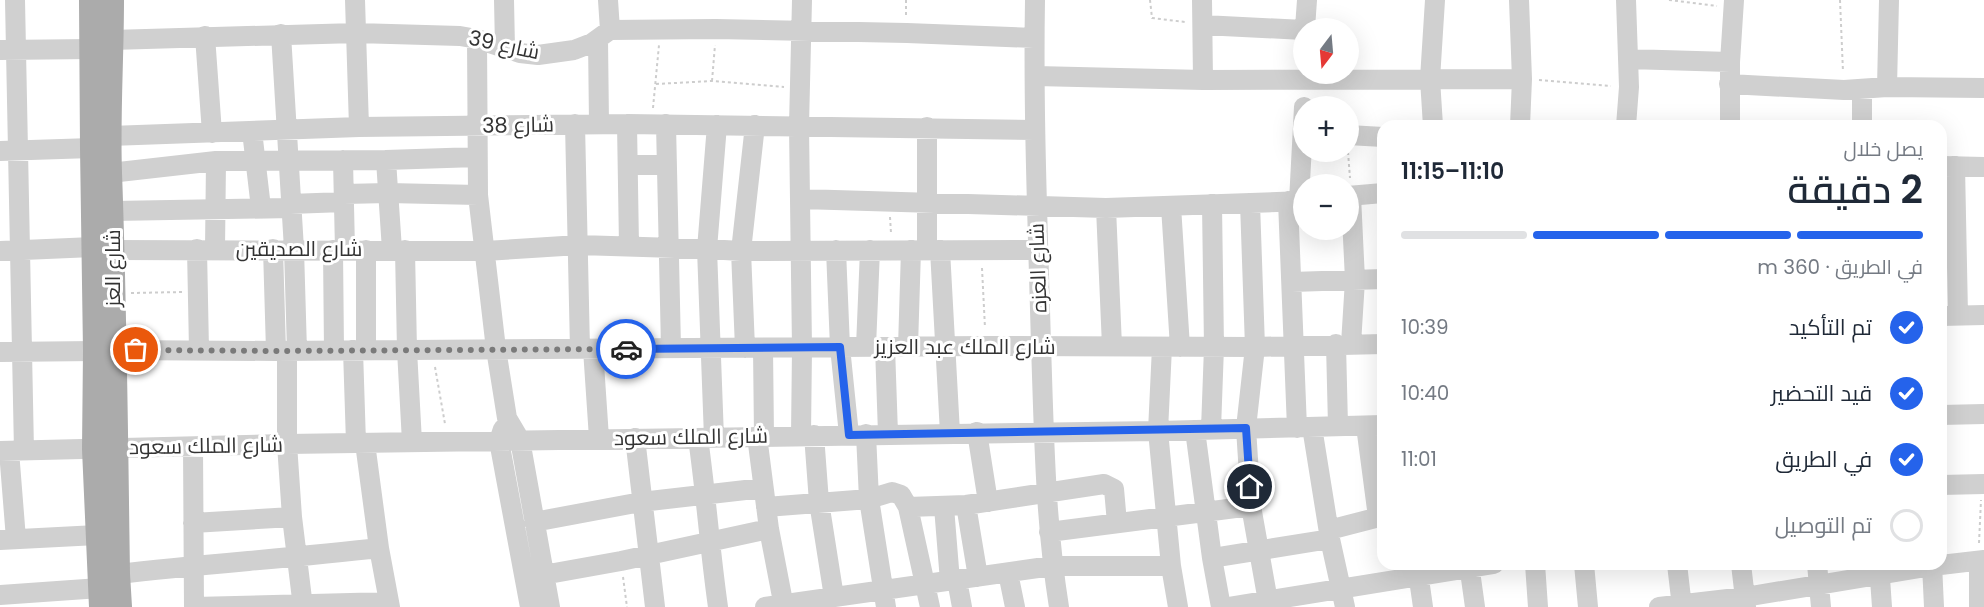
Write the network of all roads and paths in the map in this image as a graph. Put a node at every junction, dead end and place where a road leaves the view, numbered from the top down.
1 (15, 0) edge
2 (91, 0) edge
3 (112, 0) edge
4 (355, 0) edge
5 (504, 0) edge
6 (608, 0) edge
7 (802, 0) edge
8 (1035, 0) edge
9 (1150, 0) edge
10 (1203, 0) edge
11 (1307, 0) edge
12 (1435, 0) edge
13 (1519, 0) edge
14 (1626, 0) edge
15 (1669, 0) edge
16 (1840, 0) edge
17 (1889, 0) edge
18 (1733, 4) edge
19 (1305, 18) edge
20 (1203, 25) junction
21 (716, 29) junction
22 (1293, 29) edge
23 (660, 30) junction
24 (802, 31) junction
25 (356, 33) junction
26 (281, 34) junction
27 (604, 35) junction
28 (205, 36) junction
29 (1034, 38) junction
30 (477, 39) junction
31 (102, 45) junction
32 (505, 48) junction
33 (8, 50) edge
34 (1628, 58) junction
35 (1730, 62) junction
36 (1036, 76) junction
37 (1293, 76) edge
38 (1359, 77) edge
39 (1430, 79) junction
40 (1522, 79) junction
41 (1203, 80) junction
42 (712, 81) junction
43 (656, 84) junction
44 (1729, 84) junction
45 (1629, 87) junction
46 (1887, 87) junction
47 (800, 88) junction
48 (1984, 88) edge
49 (1853, 90) junction
50 (1433, 120) edge
51 (1520, 120) edge
52 (1626, 120) edge
53 (1730, 120) edge
54 (1860, 120) edge
55 (575, 124) junction
56 (599, 124) junction
57 (627, 124) junction
58 (659, 124) junction
59 (717, 125) junction
60 (754, 125) junction
61 (477, 126) junction
62 (799, 126) junction
63 (359, 127) junction
64 (927, 127) junction
65 (252, 130) junction
66 (286, 130) junction
67 (1035, 130) junction
68 (212, 133) junction
69 (1359, 136) edge
70 (1377, 137) edge
71 (101, 142) junction
72 (9, 151) edge
73 (477, 157) junction
74 (256, 159) junction
75 (287, 160) junction
76 (343, 160) junction
77 (386, 160) junction
78 (216, 161) junction
79 (628, 165) junction
80 (667, 165) junction
81 (1948, 166) edge
82 (1984, 167) edge
83 (110, 173) junction
84 (388, 193) junction
85 (1377, 194) edge
86 (478, 195) junction
87 (1359, 195) edge
88 (344, 198) junction
89 (801, 199) junction
90 (1293, 201) edge
91 (890, 202) junction
92 (1250, 203) junction
93 (927, 204) junction
94 (1212, 204) junction
95 (291, 206) junction
96 (1036, 206) junction
97 (1172, 206) junction
98 (216, 208) junction
99 (261, 208) junction
100 (1106, 208) junction
101 (113, 211) junction
102 (1295, 240) edge
103 (1353, 240) edge
104 (579, 245) junction
105 (629, 246) junction
106 (1949, 246) edge
107 (103, 248) junction
108 (669, 248) junction
109 (206, 249) junction
110 (273, 249) junction
111 (294, 249) junction
112 (707, 249) junction
113 (339, 250) junction
114 (366, 250) junction
115 (399, 250) junction
116 (801, 250) junction
117 (837, 250) junction
118 (870, 250) junction
119 (918, 250) junction
120 (981, 250) junction
121 (1038, 250) junction
122 (0, 251) edge
123 (20, 251) junction
124 (485, 251) junction
125 (741, 251) junction
126 (1377, 279) edge
127 (1355, 280) junction
128 (1292, 282) junction
129 (198, 292) junction
130 (112, 294) junction
131 (1984, 315) edge
132 (1950, 316) edge
133 (1344, 344) junction
134 (1377, 344) edge
135 (1294, 345) junction
136 (946, 346) junction
137 (986, 346) junction
138 (1112, 346) junction
139 (1171, 346) junction
140 (840, 347) junction
141 (876, 347) junction
142 (908, 347) junction
143 (1042, 347) junction
144 (1214, 347) junction
145 (1255, 347) junction
146 (671, 348) junction
147 (710, 348) junction
148 (754, 348) junction
149 (802, 348) junction
150 (496, 349) junction
151 (587, 349) junction
152 (105, 350) junction
153 (199, 350) junction
154 (351, 350) junction
155 (407, 350) junction
156 (433, 350) junction
157 (287, 351) junction
158 (0, 352) edge
159 (22, 352) junction
160 (1984, 414) edge
161 (1947, 415) edge
162 (507, 418) junction
163 (1374, 425) edge
164 (1338, 426) junction
165 (1305, 427) junction
166 (1246, 428) junction
167 (1203, 429) junction
168 (1158, 431) junction
169 (977, 432) junction
170 (1043, 432) junction
171 (950, 433) junction
172 (888, 434) junction
173 (808, 435) junction
174 (858, 435) junction
175 (760, 436) junction
176 (599, 438) junction
177 (635, 438) junction
178 (706, 438) junction
179 (520, 440) junction
180 (448, 441) junction
181 (499, 441) junction
182 (412, 442) junction
183 (361, 443) junction
184 (287, 444) junction
185 (193, 447) junction
186 (106, 449) junction
187 (11, 451) edge
188 (1377, 464) edge
189 (1983, 484) edge
190 (1947, 485) edge
191 (1047, 493) junction
192 (706, 495) junction
193 (765, 497) junction
194 (869, 499) junction
195 (641, 502) junction
196 (819, 502) junction
197 (988, 502) junction
198 (966, 505) junction
199 (1251, 506) junction
200 (908, 507) junction
201 (944, 507) junction
202 (1206, 512) junction
203 (292, 517) junction
204 (1166, 517) junction
205 (1377, 518) edge
206 (534, 522) junction
207 (1117, 523) junction
208 (193, 524) junction
209 (769, 529) junction
210 (1049, 532) junction
211 (97, 535) junction
212 (1330, 535) junction
213 (8, 540) edge
214 (709, 542) junction
215 (379, 548) junction
216 (1259, 552) junction
217 (649, 555) junction
218 (297, 558) junction
219 (1212, 558) junction
220 (1981, 560) edge
221 (621, 561) junction
222 (1947, 563) edge
223 (193, 565) junction
224 (1052, 566) junction
225 (1171, 566) junction
226 (1469, 570) edge
227 (1535, 570) edge
228 (1585, 570) edge
229 (1678, 570) edge
230 (1742, 570) edge
231 (1818, 570) edge
232 (1875, 570) edge
233 (1879, 570) edge
234 (1932, 570) edge
235 (1418, 571) edge
236 (1008, 573) junction
237 (543, 574) junction
238 (978, 577) junction
239 (954, 581) junction
240 (924, 585) junction
241 (1819, 585) junction
242 (106, 589) edge
243 (1342, 598) edge
244 (1, 599) edge
245 (884, 599) edge
246 (834, 601) edge
247 (1746, 602) edge
248 (1268, 604) edge
249 (390, 605) edge
250 (303, 606) edge
251 (777, 606) edge
252 (1682, 606) edge
253 (120, 607) edge
254 (194, 607) edge
255 (530, 607) edge
256 (550, 607) edge
257 (627, 607) edge
258 (655, 607) edge
259 (718, 607) edge
260 (930, 607) edge
261 (962, 607) edge
262 (1015, 607) edge
263 (1059, 607) edge
264 (1178, 607) edge
265 (1221, 607) edge
266 (1228, 607) edge
267 (1423, 607) edge
268 (1474, 607) edge
269 (1538, 607) edge
270 (1588, 607) edge
271 (1659, 607) edge
272 (1821, 607) edge
273 (1882, 607) edge
274 (1934, 607) edge
275 (1979, 607) edge

1 - 33 street
2 - 31 main road, شارع العز
3 - 31 main road, شارع العز
4 - 25 street
5 - 32 street
6 - 27 street
7 - 24 street
8 - 29 street, شارع العزه
9 - 20 path
10 - 20 street
11 - 19 street
12 - 39 street
13 - 40 street
14 - 34 street
15 - 18 path
16 - 49 path
17 - 46 street
18 - 35 street
20 - 22 street
20 - 41 street
21 - 23 street, شارع 39
21 - 24 street, شارع 39
21 - 42 path
23 - 27 street, شارع 39
23 - 43 path
24 - 29 street, شارع 39
24 - 47 street
25 - 26 street, شارع 39
25 - 30 street, شارع 39
25 - 63 street
26 - 28 street, شارع 39
26 - 66 street
27 - 32 street, شارع 39
27 - 56 street
28 - 31 street, شارع 39
28 - 68 street
29 - 36 street, شارع العزه
30 - 32 street, شارع 39
30 - 61 street
31 - 33 street, شارع 39
31 - 71 main road, شارع العز
33 - 72 street
34 - 35 street
34 - 45 street
35 - 44 street
36 - 41 street
36 - 67 street, شارع العزه
37 - 41 street
38 - 39 street
39 - 40 street
39 - 50 street
40 - 45 path
40 - 51 street
42 - 43 path
42 - 47 path
43 - 58 path
44 - 49 street
44 - 53 street
45 - 52 street
46 - 48 street
46 - 49 street
47 - 62 street
49 - 54 street
55 - 56 street, شارع 38
55 - 61 street, شارع 38
55 - 104 street
56 - 57 street, شارع 38
57 - 58 street, شارع 38
57 - 79 street
58 - 59 street, شارع 38
58 - 80 street
59 - 60 street, شارع 38
59 - 112 street
60 - 62 street, شارع 38
60 - 125 street
61 - 63 street, شارع 38
61 - 73 street
62 - 64 street, شارع 38
62 - 89 street
63 - 66 street, شارع 38
64 - 67 street, شارع 38
64 - 93 street
65 - 66 street, شارع 38
65 - 68 street, شارع 38
65 - 74 street
66 - 75 street
67 - 96 street, شارع العزه
68 - 71 street, شارع 38
69 - 70 street
71 - 72 street, شارع 38
71 - 83 main road, شارع العز
71 - 107 main road, شارع العز
72 - 123 street
73 - 77 street
73 - 86 street
74 - 75 street
74 - 78 street
74 - 99 street
75 - 76 street
75 - 95 street
76 - 77 street
76 - 88 street
77 - 84 street
78 - 83 street
78 - 98 street
79 - 80 street
79 - 105 street
80 - 108 street
81 - 82 street
81 - 106 street
83 - 101 main road, شارع العز
84 - 86 street
84 - 88 street
84 - 115 street
85 - 87 street
86 - 124 street
88 - 95 street
88 - 113 street
89 - 91 street
89 - 116 street
90 - 92 street
91 - 93 street
91 - 119 path
92 - 94 street
92 - 145 street
93 - 96 street
93 - 119 street
94 - 97 street
94 - 144 street
95 - 99 street
95 - 111 street
96 - 100 street
96 - 121 street, شارع العزه
97 - 100 street
97 - 139 street
98 - 99 street
98 - 101 street
98 - 109 street
100 - 138 street
101 - 107 main road, شارع العز
102 - 128 street
103 - 127 street
104 - 105 street, شارع الصديقين
104 - 124 street, شارع الصديقين
104 - 151 street
105 - 108 street, شارع الصديقين
106 - 132 street
107 - 109 street, شارع الصديقين
107 - 123 street, شارع الصديقين
107 - 130 main road, شارع العز
107 - 152 main road, شارع العز
108 - 112 street, شارع الصديقين
108 - 146 street
109 - 110 street, شارع الصديقين
109 - 129 street
110 - 111 street, شارع الصديقين
110 - 157 street
111 - 113 street, شارع الصديقين
111 - 157 street
112 - 125 street, شارع الصديقين
112 - 147 street
113 - 114 street, شارع الصديقين
113 - 154 street
114 - 115 street, شارع الصديقين
114 - 154 street
115 - 124 street, شارع الصديقين
115 - 155 street
116 - 117 street, شارع الصديقين
116 - 125 street, شارع الصديقين
116 - 149 street
117 - 118 street, شارع الصديقين
117 - 140 street
118 - 119 street, شارع الصديقين
118 - 141 street
119 - 120 street, شارع الصديقين
119 - 136 street
119 - 142 street
120 - 121 street, شارع الصديقين
120 - 137 path
121 - 143 street, شارع العزه
122 - 123 street, شارع الصديقين
123 - 159 street
124 - 150 street
125 - 148 street
126 - 127 street
127 - 128 street
127 - 133 street
128 - 135 street
129 - 130 path
129 - 153 street
130 - 152 main road, شارع العز
131 - 132 street
133 - 134 street, شارع الملك عبد العزيز
133 - 135 street, شارع الملك عبد العزيز
133 - 164 street
135 - 145 street, شارع الملك عبد العزيز
135 - 165 street
136 - 137 street, شارع الملك عبد العزيز
136 - 142 street, شارع الملك عبد العزيز
136 - 171 street
137 - 143 street, شارع الملك عبد العزيز
138 - 139 street, شارع الملك عبد العزيز
138 - 143 street, شارع الملك عبد العزيز
139 - 144 street, شارع الملك عبد العزيز
139 - 168 street
140 - 141 street, شارع الملك عبد العزيز
140 - 149 street, شارع الملك عبد العزيز
140 - 174 street
141 - 142 street, شارع الملك عبد العزيز
141 - 172 street
143 - 170 street, شارع العزه
144 - 145 street, شارع الملك عبد العزيز
144 - 167 street
145 - 166 street
146 - 147 street, شارع الملك عبد العزيز
146 - 151 street, شارع الملك عبد العزيز
147 - 148 street, شارع الملك عبد العزيز
147 - 178 street
148 - 149 street, شارع الملك عبد العزيز
148 - 175 street
149 - 173 street
150 - 151 street, شارع الملك عبد العزيز
150 - 156 street, شارع الملك عبد العزيز
150 - 162 street
151 - 176 street
152 - 153 street, شارع الملك عبد العزيز
152 - 159 street, شارع الملك عبد العزيز
152 - 186 main road, شارع العز
153 - 157 street, شارع الملك عبد العزيز
154 - 155 street, شارع الملك عبد العزيز
154 - 157 street, شارع الملك عبد العزيز
154 - 183 street
155 - 156 street, شارع الملك عبد العزيز
155 - 182 street
156 - 180 path
157 - 184 street
158 - 159 street, شارع الملك عبد العزيز
159 - 187 street
160 - 161 street
162 - 179 street
162 - 181 street
163 - 164 street, شارع الملك سعود
163 - 188 street
164 - 165 street, شارع الملك سعود
165 - 166 street, شارع الملك سعود
165 - 212 street
166 - 167 street, شارع الملك سعود
166 - 199 street
167 - 168 street, شارع الملك سعود
167 - 202 street
168 - 170 street, شارع الملك سعود
168 - 204 street
169 - 170 street, شارع الملك سعود
169 - 171 street, شارع الملك سعود
169 - 197 street
170 - 191 street, شارع العزه
171 - 172 street, شارع الملك سعود
172 - 174 street, شارع الملك سعود
173 - 174 street, شارع الملك سعود
173 - 175 street, شارع الملك سعود
173 - 196 street
174 - 194 street
175 - 178 street, شارع الملك سعود
175 - 193 street
176 - 177 street, شارع الملك سعود
176 - 179 street, شارع الملك سعود
177 - 178 street, شارع الملك سعود
177 - 195 street
178 - 192 street
179 - 181 street, شارع الملك سعود
179 - 206 street
180 - 181 street, شارع الملك سعود
180 - 182 street, شارع الملك سعود
181 - 255 street
182 - 183 street, شارع الملك سعود
183 - 184 street, شارع الملك سعود
183 - 215 street
184 - 185 street, شارع الملك سعود
184 - 203 street
185 - 186 street, شارع الملك سعود
185 - 208 street
186 - 187 street, شارع الملك سعود
186 - 211 main road, شارع العز
186 - 242 main road, شارع العز
187 - 213 street
189 - 190 street
189 - 220 path
191 - 197 street
191 - 207 street
191 - 210 street, شارع العزه
192 - 193 street
192 - 195 street
192 - 214 street
193 - 196 street
193 - 209 street
194 - 196 street
194 - 200 street
194 - 245 street
195 - 206 street
195 - 217 street
196 - 246 street
197 - 198 street
198 - 201 street
198 - 238 street
199 - 202 street
199 - 216 street
200 - 201 street
200 - 240 street
201 - 239 street
202 - 204 street
202 - 219 street
203 - 208 street
203 - 218 street
204 - 207 street
204 - 225 street
205 - 212 street
206 - 237 street
207 - 210 street
208 - 223 street
209 - 214 street
209 - 251 street
210 - 224 street, شارع العزه
211 - 213 street
211 - 242 main road, شارع العز
212 - 216 street
212 - 243 street
214 - 217 street
214 - 259 street
215 - 218 street
215 - 249 street
216 - 219 street
216 - 248 street
217 - 221 street
217 - 258 street
218 - 223 street
218 - 250 street
219 - 265 street
220 - 222 street
220 - 275 street
221 - 237 street
221 - 257 path
223 - 242 street
223 - 254 street
224 - 225 street
224 - 236 street
224 - 263 street, شارع العزه
225 - 264 street
226 - 268 street
227 - 269 street
228 - 270 street
229 - 252 street
230 - 247 street
231 - 241 street
232 - 241 street
233 - 273 street
234 - 274 street
235 - 243 street
235 - 267 street
236 - 238 street
236 - 262 street
237 - 256 street
238 - 239 street
239 - 240 street
239 - 261 street
240 - 245 street
240 - 260 street
241 - 247 street
241 - 272 street
242 - 244 street
242 - 253 main road, شارع العز
243 - 248 street
245 - 246 street
246 - 251 street
247 - 252 street
248 - 266 street
249 - 250 street
250 - 254 street
252 - 271 street

